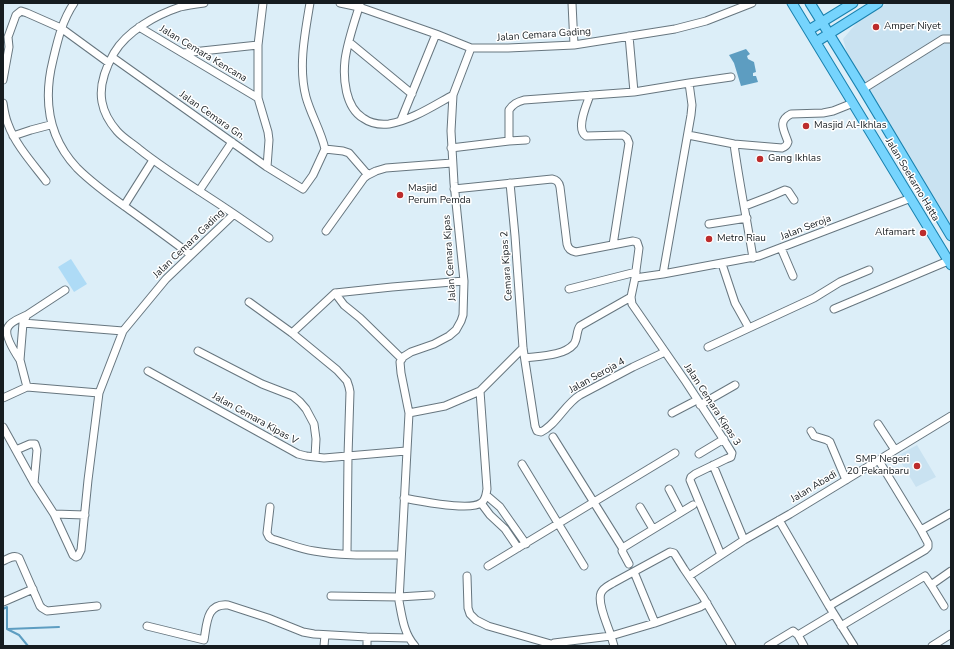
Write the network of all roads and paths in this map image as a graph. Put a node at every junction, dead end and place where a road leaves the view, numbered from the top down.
1 (74, 3) edge
2 (204, 3) edge
3 (264, 3) edge
4 (310, 3) edge
5 (340, 3) edge
6 (572, 3) edge
7 (752, 3) edge
8 (792, 3) edge
9 (853, 3) edge
10 (878, 3) edge
11 (190, 4) edge
12 (810, 4) edge
13 (359, 5) edge
14 (798, 11) junction
15 (822, 23) junction
16 (139, 27) junction
17 (61, 28) junction
18 (809, 30) junction
19 (436, 34) junction
20 (829, 34) junction
21 (629, 36) junction
22 (951, 39) edge
23 (349, 42) junction
24 (816, 42) junction
25 (258, 45) junction
26 (574, 45) junction
27 (470, 48) junction
28 (182, 53) junction
29 (111, 60) junction
30 (731, 77) dead end
31 (3, 80) edge
32 (689, 82) junction
33 (863, 89) junction
34 (634, 92) junction
35 (412, 94) junction
36 (453, 95) junction
37 (590, 95) junction
38 (258, 98) junction
39 (3, 103) edge
40 (853, 103) junction
41 (401, 120) junction
42 (52, 125) junction
43 (688, 135) junction
44 (13, 136) junction
45 (526, 140) dead end
46 (509, 141) junction
47 (232, 142) junction
48 (734, 144) junction
49 (452, 148) junction
50 (325, 149) junction
51 (153, 160) junction
52 (452, 163) junction
53 (267, 167) junction
54 (368, 175) junction
55 (46, 181) dead end
56 (510, 183) junction
57 (454, 189) junction
58 (199, 191) junction
59 (911, 198) junction
60 (794, 200) dead end
61 (124, 206) junction
62 (744, 206) junction
63 (234, 214) junction
64 (747, 218) junction
65 (709, 224) dead end
66 (326, 231) dead end
67 (951, 236) edge
68 (269, 238) dead end
69 (613, 244) junction
70 (781, 248) junction
71 (191, 255) junction
72 (753, 258) junction
73 (950, 263) edge
74 (722, 264) junction
75 (869, 270) dead end
76 (663, 274) junction
77 (635, 275) junction
78 (792, 276) dead end
79 (464, 281) junction
80 (569, 289) dead end
81 (65, 290) dead end
82 (335, 294) junction
83 (631, 297) junction
84 (249, 302) dead end
85 (834, 310) dead end
86 (27, 315) junction
87 (23, 323) junction
88 (750, 328) junction
89 (123, 330) junction
90 (292, 333) junction
91 (708, 347) dead end
92 (523, 348) junction
93 (198, 351) dead end
94 (665, 352) junction
95 (525, 358) junction
96 (402, 359) junction
97 (20, 360) junction
98 (148, 371) dead end
99 (735, 385) dead end
100 (27, 387) junction
101 (480, 391) junction
102 (99, 393) junction
103 (3, 398) edge
104 (699, 403) junction
105 (408, 413) junction
106 (672, 413) dead end
107 (951, 416) edge
108 (878, 424) dead end
109 (3, 426) edge
110 (811, 431) dead end
111 (553, 437) dead end
112 (724, 439) junction
113 (16, 450) junction
114 (895, 450) junction
115 (406, 451) junction
116 (675, 453) dead end
117 (700, 454) dead end
118 (348, 456) junction
119 (315, 457) junction
120 (879, 460) junction
121 (522, 464) dead end
122 (713, 465) junction
123 (846, 480) junction
124 (34, 483) junction
125 (669, 489) dead end
126 (486, 495) junction
127 (404, 498) junction
128 (594, 502) junction
129 (481, 503) junction
130 (693, 505) dead end
131 (270, 507) dead end
132 (640, 507) dead end
133 (681, 512) junction
134 (951, 513) edge
135 (54, 514) junction
136 (85, 515) junction
137 (505, 515) junction
138 (779, 520) junction
139 (498, 521) junction
140 (558, 524) junction
141 (653, 529) junction
142 (921, 530) junction
143 (517, 531) junction
144 (510, 536) junction
145 (744, 540) junction
146 (526, 544) junction
147 (518, 548) junction
148 (623, 549) junction
149 (347, 554) junction
150 (401, 555) junction
151 (721, 555) junction
152 (3, 561) edge
153 (629, 564) dead end
154 (488, 566) dead end
155 (584, 566) dead end
156 (951, 571) edge
157 (634, 572) junction
158 (467, 576) dead end
159 (689, 576) junction
160 (932, 584) junction
161 (33, 589) junction
162 (431, 595) dead end
163 (331, 596) dead end
164 (399, 597) junction
165 (3, 602) edge
166 (707, 603) junction
167 (97, 606) dead end
168 (829, 606) junction
169 (944, 606) dead end
170 (833, 614) junction
171 (655, 623) junction
172 (147, 626) dead end
173 (840, 626) junction
174 (951, 634) edge
175 (325, 635) junction
176 (798, 635) junction
177 (611, 636) junction
178 (367, 637) junction
179 (409, 638) junction
180 (551, 645) edge
181 (324, 646) edge
182 (367, 646) edge
183 (414, 646) edge
184 (614, 646) edge
185 (732, 646) edge
186 (768, 646) edge
187 (804, 646) edge
188 (854, 646) edge
189 (932, 646) edge

1 - 17 street
2 - 11 street, Jalan Cemara Gading
3 - 25 street
4 - 50 street
5 - 13 street, Jalan Cemara Gading
6 - 26 street
7 - 21 street, Jalan Cemara Gading
8 - 14 main road, Jalan Soekarno Hatta
9 - 15 main road
10 - 20 main road
11 - 16 street, Jalan Cemara Gading
12 - 14 main road
12 - 15 main road, Jalan Soekarno Hatta
13 - 19 street, Jalan Cemara Gading
13 - 23 street
14 - 18 main road, Jalan Soekarno Hatta
15 - 18 main road
15 - 20 main road, Jalan Soekarno Hatta
16 - 28 street, Jalan Cemara Kencana
16 - 29 street, Jalan Cemara Gading
17 - 29 street, Jalan Cemara Gn.
17 - 31 street, Jalan Cemara Gn.
17 - 42 street
18 - 24 main road, Jalan Soekarno Hatta
19 - 27 street, Jalan Cemara Gading
19 - 35 street
20 - 24 main road
20 - 33 main road, Jalan Soekarno Hatta
21 - 26 street, Jalan Cemara Gading
21 - 34 street
22 - 33 street
23 - 35 street
23 - 41 street
24 - 40 main road, Jalan Soekarno Hatta
25 - 28 street
25 - 38 street
26 - 27 street, Jalan Cemara Gading
27 - 36 street, Jalan Cemara Kipas
28 - 38 street, Jalan Cemara Kencana
29 - 47 street, Jalan Cemara Gn.
29 - 51 street, Jalan Cemara Gading
30 - 32 street
32 - 34 street
32 - 43 street
33 - 67 main road, Jalan Soekarno Hatta
34 - 37 street
35 - 41 street
36 - 41 street
36 - 49 street, Jalan Cemara Kipas
37 - 46 street
37 - 69 street
38 - 53 street
39 - 44 street
40 - 48 street
40 - 59 main road, Jalan Soekarno Hatta
42 - 44 street
42 - 61 street
43 - 48 street
43 - 76 street
44 - 55 street
45 - 46 street
46 - 49 street
47 - 53 street, Jalan Cemara Gn.
47 - 58 street
48 - 62 street
49 - 52 street, Jalan Cemara Kipas
50 - 53 street, Jalan Cemara Gn.
50 - 54 street
51 - 58 street, Jalan Cemara Gading
51 - 61 street
52 - 54 street
52 - 57 street, Jalan Cemara Kipas
54 - 66 street
56 - 57 street
56 - 69 street
56 - 92 street, Cemara Kipas 2
57 - 79 street, Jalan Cemara Kipas
58 - 63 street, Jalan Cemara Gading
59 - 70 street, Jalan Seroja
59 - 73 main road, Jalan Soekarno Hatta
60 - 62 street
61 - 71 street
62 - 64 street
63 - 68 street
63 - 71 street, Jalan Cemara Gading
64 - 65 street
64 - 72 street
69 - 77 street
70 - 72 street, Jalan Seroja
70 - 78 street
71 - 89 street, Jalan Cemara Gading
72 - 74 street, Jalan Seroja
73 - 85 street
74 - 76 street, Jalan Seroja
74 - 88 street
75 - 88 street
76 - 77 street, Jalan Seroja
77 - 80 street, Jalan Seroja
77 - 83 street
79 - 82 street
79 - 96 street, Jalan Cemara Kipas
81 - 86 street
82 - 90 street
82 - 96 street
83 - 94 street, Jalan Cemara Kipas 3
83 - 95 street
84 - 90 street
86 - 87 street
86 - 97 street
87 - 89 street
87 - 97 street
88 - 91 street
89 - 102 street, Jalan Cemara Gading
90 - 118 street
92 - 95 street, Jalan Seroja 4
92 - 101 street
93 - 119 street
94 - 95 street, Jalan Seroja 4
94 - 104 street, Jalan Cemara Kipas 3
96 - 105 street
97 - 100 street
98 - 119 street, Jalan Cemara Kipas V
99 - 104 street
100 - 102 street
100 - 103 street
101 - 105 street
101 - 126 street
102 - 136 street, Jalan Cemara Gading
104 - 106 street
104 - 112 street, Jalan Cemara Kipas 3
105 - 115 street
107 - 114 street, Jalan Abadi
108 - 114 street
109 - 113 street
110 - 123 street
111 - 128 street
112 - 117 street
112 - 122 street, Jalan Cemara Kipas 3
113 - 124 street
113 - 124 street
114 - 120 street, Jalan Abadi
115 - 118 street, Jalan Cemara Kipas V
115 - 127 street
116 - 128 street
118 - 119 street, Jalan Cemara Kipas V
118 - 149 street
120 - 123 street, Jalan Abadi
120 - 142 street
121 - 140 street
122 - 145 street
122 - 151 street, Jalan Cemara Kipas 3
123 - 138 street, Jalan Abadi
124 - 135 street
125 - 133 street
126 - 129 street
126 - 137 street
127 - 129 street
127 - 150 street
128 - 140 street
128 - 148 street
129 - 139 street
130 - 133 street
131 - 149 street
132 - 141 street
133 - 141 street
134 - 142 street
135 - 136 street
135 - 136 street, Jalan Cemara Gading
137 - 139 street
137 - 143 street
138 - 145 street, Jalan Abadi
138 - 168 street
139 - 144 street
140 - 146 street
140 - 155 street
141 - 148 street
142 - 168 street
143 - 144 street
143 - 146 street
144 - 147 street
145 - 151 street, Jalan Abadi
146 - 147 street
147 - 154 street
148 - 153 street
149 - 150 street
150 - 164 street
151 - 159 street, Jalan Abadi
152 - 161 street
156 - 160 street
157 - 159 street
157 - 171 street
157 - 177 street
158 - 180 street
159 - 166 street
160 - 169 street
160 - 173 street
161 - 165 street
161 - 167 street
162 - 164 street
163 - 164 street
164 - 179 street
166 - 171 street
166 - 185 street
168 - 170 street
170 - 173 street
170 - 176 street
171 - 177 street
172 - 175 street
173 - 188 street
174 - 189 street
175 - 178 street
175 - 181 street
176 - 186 street
176 - 187 street
177 - 180 street
177 - 184 street
178 - 179 street
178 - 182 street
179 - 183 street

